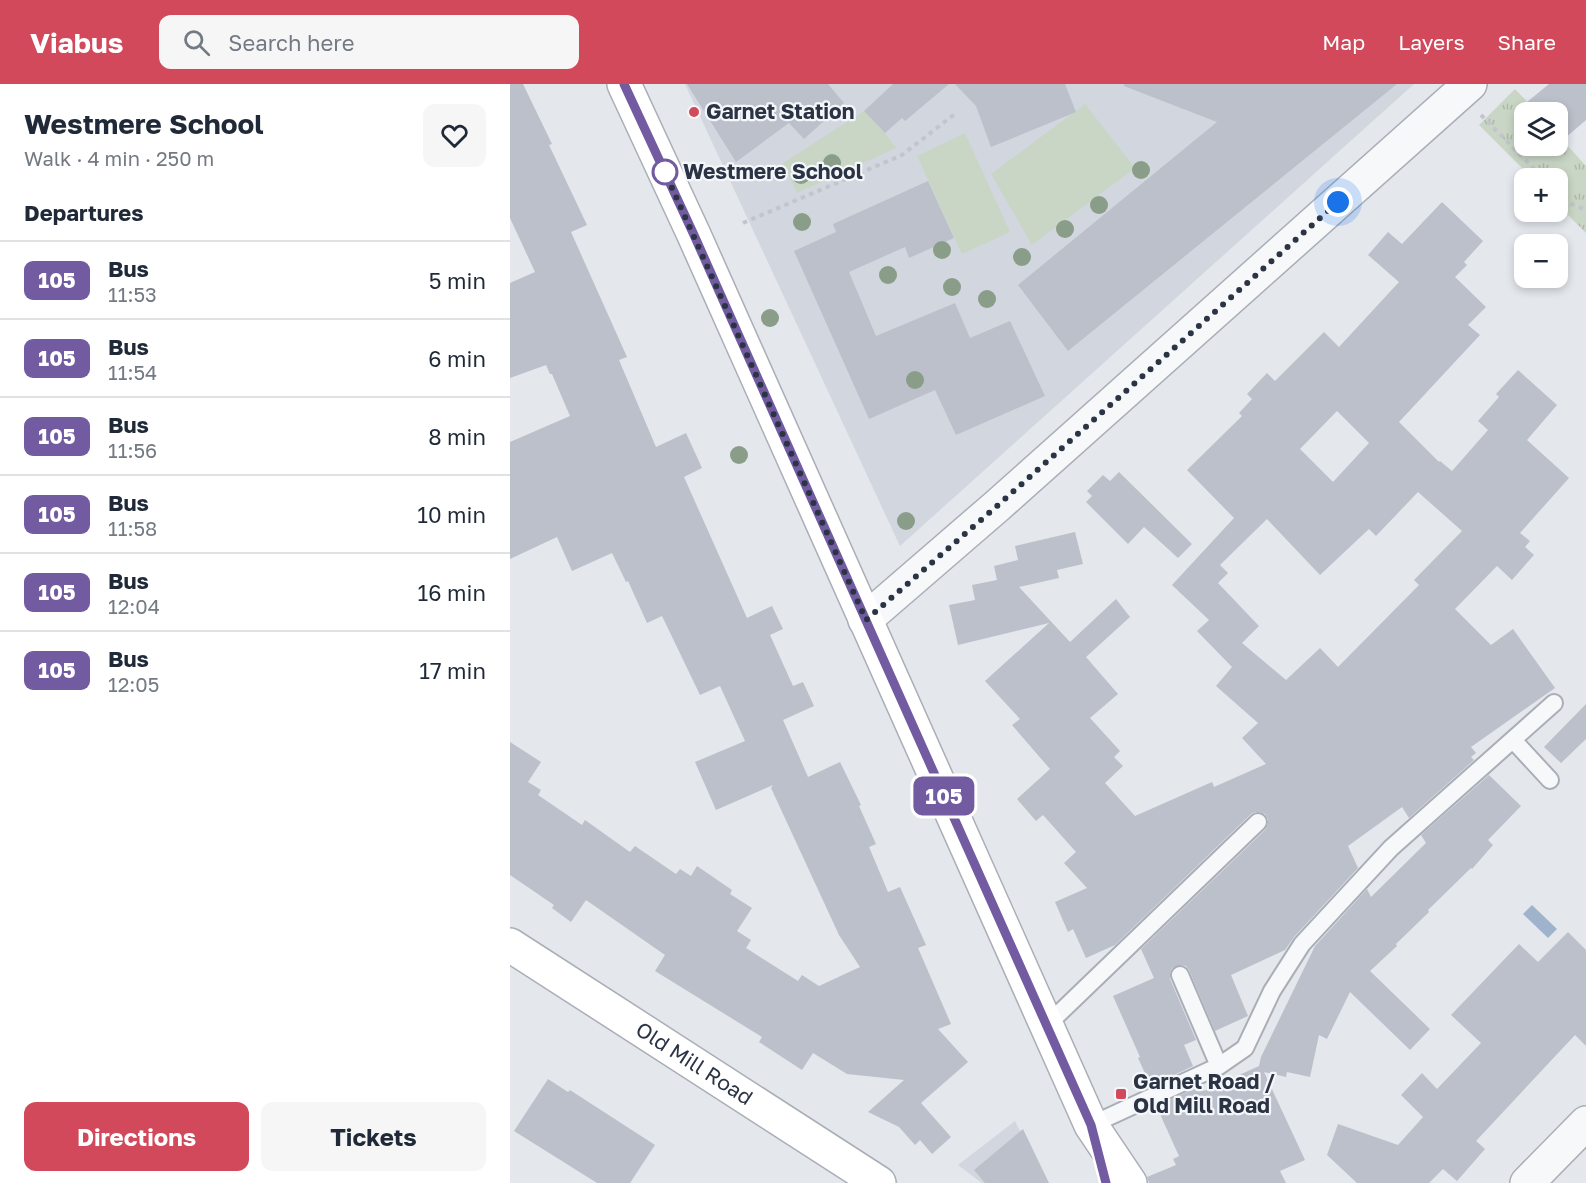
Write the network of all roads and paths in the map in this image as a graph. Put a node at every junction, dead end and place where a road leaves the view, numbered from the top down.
1 (624, 84) edge
2 (1474, 98) edge
3 (956, 113) dead end
4 (1534, 168) edge
5 (1568, 202) edge
6 (1586, 210) edge
7 (744, 223) dead end
8 (866, 620) junction
9 (1554, 703) dead end
10 (1513, 740) junction
11 (1551, 780) dead end
12 (1258, 822) dead end
13 (510, 945) edge
14 (1180, 975) dead end
15 (1047, 1025) junction
16 (1219, 1066) junction
17 (1586, 1123) edge
18 (1091, 1125) junction
19 (879, 1183) edge
20 (1106, 1183) edge
21 (1130, 1183) edge
22 (1527, 1183) edge

1 - 8 main road
2 - 4 path
2 - 8 street
3 - 7 path
5 - 6 path
8 - 15 main road
9 - 10 lane
10 - 11 lane
10 - 16 lane
12 - 15 lane
13 - 19 main road, Old Mill Road
14 - 16 lane
15 - 18 main road
16 - 18 lane
17 - 22 street
18 - 20 main road
18 - 21 main road

